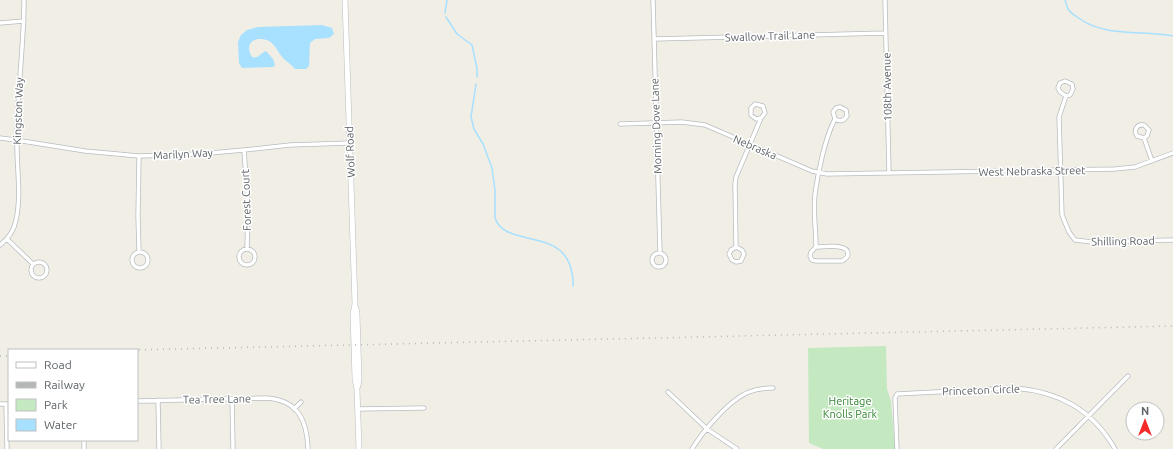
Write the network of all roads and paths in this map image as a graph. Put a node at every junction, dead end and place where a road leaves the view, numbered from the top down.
1 (24, 0) edge
2 (345, 0) edge
3 (653, 0) edge
4 (885, 0) edge
5 (24, 21) junction
6 (0, 23) edge
7 (886, 33) junction
8 (654, 39) junction
9 (1066, 96) junction
10 (761, 118) junction
11 (835, 119) junction
12 (656, 122) junction
13 (620, 124) dead end
14 (0, 138) edge
15 (1144, 138) junction
16 (16, 140) junction
17 (350, 143) junction
18 (750, 145) junction
19 (244, 150) junction
20 (1173, 153) edge
21 (139, 156) junction
22 (1152, 161) junction
23 (1060, 170) junction
24 (819, 173) junction
25 (889, 173) junction
26 (7, 239) junction
27 (1173, 240) edge
28 (0, 246) edge
29 (736, 247) junction
30 (816, 247) junction
31 (247, 249) junction
32 (139, 252) junction
33 (660, 253) junction
34 (33, 264) junction
35 (1128, 376) dead end
36 (773, 388) dead end
37 (668, 392) dead end
38 (232, 399) junction
39 (158, 400) junction
40 (138, 401) edge
41 (302, 402) dead end
42 (0, 404) edge
43 (8, 404) edge
44 (424, 408) dead end
45 (294, 409) junction
46 (358, 409) junction
47 (1089, 416) junction
48 (707, 429) junction
49 (7, 449) edge
50 (159, 449) edge
51 (233, 449) edge
52 (308, 449) edge
53 (358, 449) edge
54 (692, 449) edge
55 (737, 449) edge
56 (896, 449) edge
57 (1056, 449) edge
58 (1115, 449) edge

1 - 5 street, Kingston Way
2 - 17 main road, Wolf Road
3 - 8 street, Morning Dove Lane
4 - 7 street, 108th Avenue
5 - 6 street
5 - 16 street, Kingston Way
7 - 8 street, Swallow Trail Lane
7 - 25 street, 108th Avenue
8 - 12 street, Morning Dove Lane
9 - 9 street
9 - 23 street
10 - 10 street
10 - 18 street
11 - 11 street
11 - 24 street
12 - 13 street, Nebraska
12 - 18 street, Nebraska
12 - 33 street, Morning Dove Lane
14 - 16 street, Marilyn Way
15 - 15 street
15 - 22 street
16 - 21 street, Marilyn Way
16 - 26 street, Kingston Way
17 - 19 street, Marilyn Way
17 - 46 main road, Wolf Road
18 - 24 street, Nebraska
18 - 29 street
19 - 21 street, Marilyn Way
19 - 31 street, Forest Court
20 - 22 street, West Nebraska Street
21 - 32 street
22 - 23 street, West Nebraska Street
23 - 25 street, West Nebraska Street
23 - 27 street, Shilling Road
24 - 25 street, Nebraska
24 - 30 street
26 - 28 street, Kingston Way
26 - 34 street
29 - 29 street
30 - 30 street
31 - 31 street, Forest Court
32 - 32 street
33 - 33 street, Morning Dove Lane
34 - 34 street
35 - 47 street
36 - 48 street
37 - 48 street
38 - 39 street, Tea Tree Lane
38 - 45 street, Tea Tree Lane
38 - 51 street
39 - 40 street, Tea Tree Lane
39 - 50 street
41 - 45 street
42 - 43 street
43 - 49 street
44 - 46 street
45 - 52 street
46 - 53 main road, Wolf Road
47 - 56 street, Princeton Circle
47 - 57 street
47 - 58 street, Princeton Circle
48 - 54 street
48 - 55 street

